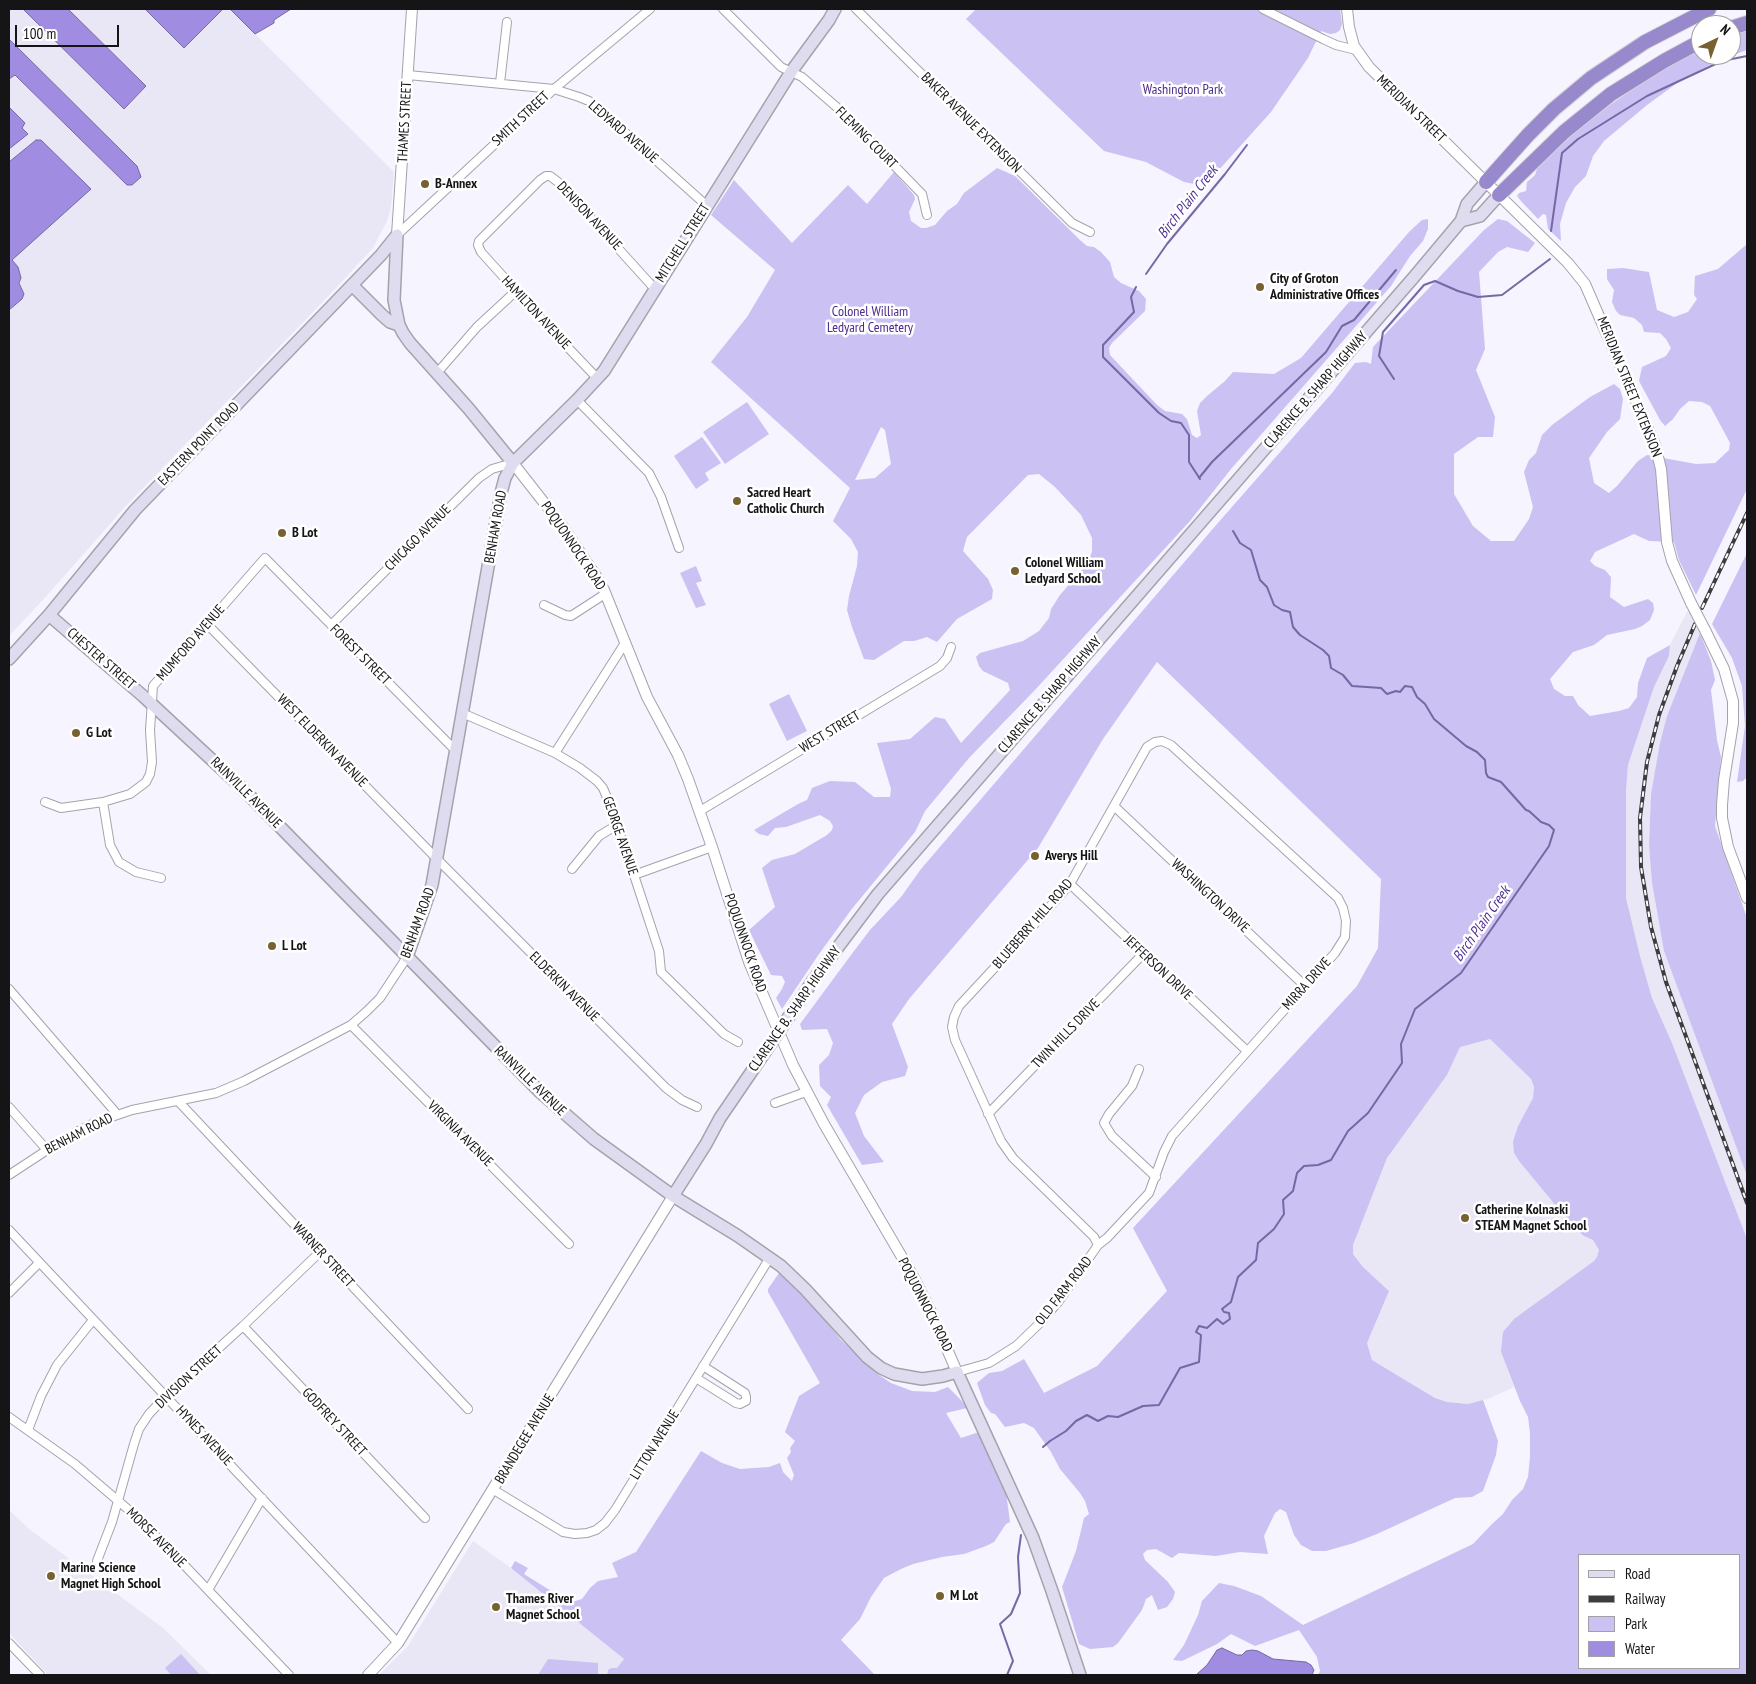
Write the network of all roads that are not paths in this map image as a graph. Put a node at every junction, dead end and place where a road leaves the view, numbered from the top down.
1 (412, 9) edge
2 (650, 9) edge
3 (723, 9) edge
4 (835, 9) edge
5 (856, 9) edge
6 (1263, 9) edge
7 (1346, 9) edge
8 (1709, 9) edge
9 (507, 22) dead end
10 (1691, 47) edge
11 (1356, 50) junction
12 (791, 72) junction
13 (408, 75) junction
14 (500, 83) junction
15 (554, 89) junction
16 (1486, 182) junction
17 (1499, 195) junction
18 (706, 205) junction
19 (927, 215) dead end
20 (1461, 222) junction
21 (1090, 232) dead end
22 (397, 235) junction
23 (478, 245) joint
24 (352, 284) junction
25 (654, 288) junction
26 (516, 291) junction
27 (399, 325) junction
28 (437, 373) junction
29 (598, 379) junction
30 (577, 400) junction
31 (513, 463) junction
32 (679, 548) dead end
33 (265, 558) joint
34 (605, 594) junction
35 (544, 605) dead end
36 (49, 615) junction
37 (207, 624) junction
38 (331, 625) junction
39 (625, 643) junction
40 (951, 647) dead end
41 (9, 659) edge
42 (152, 704) junction
43 (462, 713) junction
44 (1162, 741) joint
45 (456, 751) junction
46 (555, 753) junction
47 (45, 802) dead end
48 (103, 802) junction
49 (1114, 806) junction
50 (700, 811) junction
51 (617, 825) junction
52 (712, 847) junction
53 (437, 859) junction
54 (572, 869) dead end
55 (634, 875) junction
56 (161, 878) dead end
57 (1070, 884) junction
58 (1747, 898) edge
59 (1143, 954) junction
60 (408, 957) junction
61 (1305, 986) junction
62 (9, 989) edge
63 (351, 1025) junction
64 (738, 1042) dead end
65 (1247, 1051) junction
66 (1139, 1069) dead end
67 (806, 1092) junction
68 (178, 1101) junction
69 (775, 1103) dead end
70 (9, 1107) edge
71 (697, 1107) dead end
72 (117, 1114) junction
73 (988, 1114) junction
74 (47, 1150) junction
75 (9, 1175) edge
76 (1156, 1177) junction
77 (674, 1196) junction
78 (9, 1230) edge
79 (569, 1244) dead end
80 (1098, 1244) junction
81 (320, 1252) junction
82 (770, 1258) junction
83 (39, 1263) junction
84 (9, 1293) edge
85 (93, 1320) junction
86 (243, 1326) junction
87 (703, 1366) junction
88 (957, 1372) junction
89 (696, 1378) junction
90 (166, 1396) junction
91 (468, 1409) dead end
92 (9, 1417) edge
93 (28, 1430) junction
94 (494, 1490) junction
95 (262, 1498) junction
96 (118, 1499) junction
97 (425, 1518) dead end
98 (97, 1561) dead end
99 (208, 1590) junction
100 (9, 1643) edge
101 (398, 1643) junction
102 (40, 1675) edge
103 (289, 1675) edge
104 (368, 1675) edge
105 (1080, 1675) edge

1 - 13 street, THAMES STREET
2 - 15 street, SMITH STREET
3 - 12 street, FLEMING COURT
4 - 12 main road, MITCHELL STREET
5 - 21 street, BAKER AVENUE EXTENSION
6 - 11 street
7 - 11 street, MERIDIAN STREET
8 - 16 highway
9 - 14 street
10 - 17 highway
11 - 16 street, MERIDIAN STREET
12 - 18 main road, MITCHELL STREET
12 - 19 street, FLEMING COURT
13 - 14 street, LEDYARD AVENUE
13 - 22 street, THAMES STREET
14 - 15 street, LEDYARD AVENUE
15 - 18 street, LEDYARD AVENUE
15 - 22 street, SMITH STREET
16 - 17 street, MERIDIAN STREET
16 - 20 main road, CLARENCE B. SHARP HIGHWAY
17 - 20 main road, CLARENCE B. SHARP HIGHWAY
17 - 58 street, MERIDIAN STREET EXTENSION, bridge
18 - 25 main road, MITCHELL STREET
20 - 77 main road, CLARENCE B. SHARP HIGHWAY, bridge
22 - 24 main road, EASTERN POINT ROAD
22 - 27 main road, POQUONNOCK ROAD
23 - 25 street, DENISON AVENUE
23 - 26 street, HAMILTON AVENUE
24 - 27 main road
24 - 36 main road, EASTERN POINT ROAD
25 - 29 main road, MITCHELL STREET
26 - 28 street
26 - 29 street, HAMILTON AVENUE
27 - 28 main road, POQUONNOCK ROAD
28 - 31 main road, POQUONNOCK ROAD
29 - 30 main road, MITCHELL STREET
30 - 31 main road, MITCHELL STREET
30 - 32 street
31 - 34 street, POQUONNOCK ROAD
31 - 38 street, CHICAGO AVENUE
31 - 43 main road, BENHAM ROAD
33 - 37 street, MUMFORD AVENUE
33 - 38 street, FOREST STREET
34 - 35 street
34 - 39 street, POQUONNOCK ROAD
36 - 41 main road, EASTERN POINT ROAD
36 - 42 main road, CHESTER STREET
37 - 42 street, MUMFORD AVENUE
37 - 53 street, WEST ELDERKIN AVENUE
38 - 45 street, FOREST STREET
39 - 46 street
39 - 50 street, POQUONNOCK ROAD
40 - 50 street, WEST STREET
42 - 48 street, MUMFORD AVENUE
42 - 60 main road, RAINVILLE AVENUE
43 - 45 main road, BENHAM ROAD
43 - 46 street, GEORGE AVENUE
44 - 49 street, BLUEBERRY HILL ROAD
44 - 61 street, MIRRA DRIVE
45 - 53 main road, BENHAM ROAD
46 - 51 street, GEORGE AVENUE
47 - 48 street, MUMFORD AVENUE
48 - 56 street
49 - 57 street, BLUEBERRY HILL ROAD
49 - 61 street, WASHINGTON DRIVE
50 - 52 street, POQUONNOCK ROAD
51 - 54 street
51 - 55 street, GEORGE AVENUE
52 - 55 street
52 - 67 street, POQUONNOCK ROAD
53 - 60 main road, BENHAM ROAD
53 - 71 street, ELDERKIN AVENUE
55 - 64 street, GEORGE AVENUE
57 - 59 street, JEFFERSON DRIVE
57 - 73 street, BLUEBERRY HILL ROAD
59 - 65 street, JEFFERSON DRIVE
59 - 73 street, TWIN HILLS DRIVE
60 - 63 street, BENHAM ROAD
60 - 77 main road, RAINVILLE AVENUE
61 - 65 street, MIRRA DRIVE
62 - 72 street
63 - 68 street, BENHAM ROAD
63 - 79 street, VIRGINIA AVENUE
65 - 76 street, MIRRA DRIVE
66 - 76 street
67 - 69 street
67 - 88 street, POQUONNOCK ROAD
68 - 72 street, BENHAM ROAD
68 - 81 street, WARNER STREET
70 - 74 street
72 - 74 street, BENHAM ROAD
73 - 80 street, OLD FARM ROAD
74 - 75 street, BENHAM ROAD
76 - 80 street, MIRRA DRIVE
77 - 82 main road, RAINVILLE AVENUE
77 - 94 street, BRANDEGEE AVENUE
78 - 83 street, HYNES AVENUE
80 - 88 street, OLD FARM ROAD
81 - 86 street, DIVISION STREET
81 - 91 street, WARNER STREET
82 - 87 street, LITTON AVENUE
82 - 88 main road, RAINVILLE AVENUE
83 - 84 street
83 - 85 street, HYNES AVENUE
85 - 90 street, HYNES AVENUE
85 - 93 street
86 - 90 street, DIVISION STREET
86 - 97 street, GODFREY STREET
87 - 89 street, LITTON AVENUE
87 - 89 street
88 - 105 main road, POQUONNOCK ROAD
89 - 94 street, LITTON AVENUE
90 - 95 street, HYNES AVENUE
90 - 96 street, DIVISION STREET
92 - 93 street, MORSE AVENUE
93 - 96 street, MORSE AVENUE
94 - 101 street, BRANDEGEE AVENUE
95 - 99 street
95 - 101 street, HYNES AVENUE
96 - 98 street, DIVISION STREET
96 - 99 street, MORSE AVENUE
99 - 103 street, MORSE AVENUE
100 - 102 street
101 - 104 street, BRANDEGEE AVENUE

